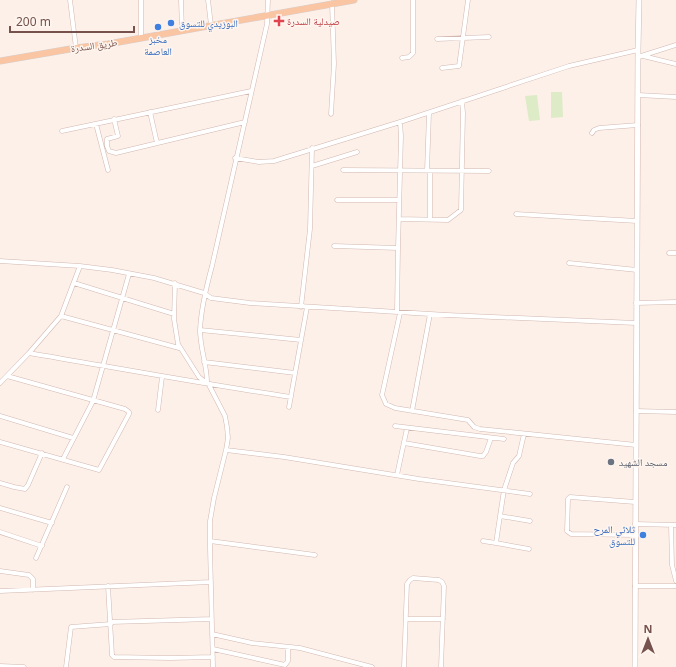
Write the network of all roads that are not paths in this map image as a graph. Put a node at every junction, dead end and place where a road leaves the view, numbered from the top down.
1 (70, 0) edge
2 (140, 0) edge
3 (181, 0) edge
4 (208, 0) edge
5 (268, 0) edge
6 (354, 0) edge
7 (412, 0) edge
8 (468, 0) edge
9 (639, 0) edge
10 (328, 3) edge
11 (268, 15) junction
12 (211, 25) junction
13 (182, 30) junction
14 (489, 37) dead end
15 (141, 38) junction
16 (462, 38) junction
17 (437, 39) dead end
18 (676, 45) edge
19 (76, 48) junction
20 (638, 50) junction
21 (640, 56) junction
22 (402, 58) dead end
23 (0, 61) edge
24 (676, 64) edge
25 (442, 68) dead end
26 (251, 90) junction
27 (638, 95) junction
28 (676, 97) edge
29 (462, 101) junction
30 (150, 112) junction
31 (429, 113) junction
32 (330, 114) dead end
33 (114, 119) junction
34 (245, 122) junction
35 (400, 122) junction
36 (96, 124) junction
37 (638, 125) junction
38 (62, 131) dead end
39 (592, 133) dead end
40 (157, 144) junction
41 (312, 148) junction
42 (357, 152) dead end
43 (236, 158) junction
44 (312, 166) junction
45 (108, 170) dead end
46 (343, 170) dead end
47 (400, 170) junction
48 (429, 171) junction
49 (462, 171) junction
50 (489, 171) dead end
51 (337, 200) dead end
52 (399, 200) junction
53 (516, 214) dead end
54 (399, 218) junction
55 (430, 219) junction
56 (637, 221) junction
57 (334, 246) dead end
58 (398, 248) junction
59 (669, 253) dead end
60 (676, 253) edge
61 (0, 261) edge
62 (569, 263) dead end
63 (80, 266) junction
64 (637, 270) junction
65 (129, 274) junction
66 (74, 283) junction
67 (175, 283) junction
68 (204, 293) junction
69 (122, 298) junction
70 (676, 302) edge
71 (636, 303) junction
72 (301, 307) junction
73 (307, 307) junction
74 (398, 312) junction
75 (174, 314) junction
76 (430, 314) junction
77 (61, 316) junction
78 (636, 323) junction
79 (200, 330) junction
80 (113, 331) junction
81 (301, 340) junction
82 (179, 348) junction
83 (30, 353) junction
84 (204, 362) junction
85 (103, 366) junction
86 (295, 373) junction
87 (7, 376) junction
88 (162, 377) junction
89 (0, 383) edge
90 (208, 384) junction
91 (291, 397) junction
92 (94, 401) junction
93 (289, 407) dead end
94 (158, 410) dead end
95 (412, 411) junction
96 (636, 411) junction
97 (676, 412) edge
98 (0, 416) edge
99 (395, 426) dead end
100 (407, 428) junction
101 (524, 434) junction
102 (73, 438) junction
103 (491, 438) junction
104 (504, 439) dead end
105 (0, 442) edge
106 (404, 443) junction
107 (636, 446) junction
108 (226, 450) junction
109 (42, 454) junction
110 (63, 459) junction
111 (397, 475) junction
112 (0, 483) edge
113 (67, 487) dead end
114 (504, 490) junction
115 (530, 494) dead end
116 (635, 502) junction
117 (0, 508) edge
118 (500, 516) junction
119 (530, 521) dead end
120 (52, 523) junction
121 (635, 524) junction
122 (674, 525) edge
123 (0, 532) edge
124 (635, 535) junction
125 (210, 541) junction
126 (483, 541) dead end
127 (496, 543) junction
128 (42, 546) junction
129 (529, 549) dead end
130 (314, 555) dead end
131 (36, 558) dead end
132 (0, 570) edge
133 (676, 581) edge
134 (211, 582) junction
135 (108, 586) junction
136 (635, 586) junction
137 (676, 586) edge
138 (33, 590) junction
139 (0, 591) edge
140 (212, 619) junction
141 (443, 619) junction
142 (406, 620) junction
143 (111, 623) junction
144 (212, 634) junction
145 (288, 648) junction
146 (213, 649) junction
147 (213, 657) junction
148 (0, 666) edge
149 (24, 667) edge
150 (66, 667) edge
151 (213, 667) edge
152 (372, 667) edge
153 (404, 667) edge
154 (441, 667) edge
155 (635, 667) edge

1 - 19 street
2 - 15 street
3 - 13 street
4 - 12 street
5 - 11 street
6 - 10 main road, طريق السدرة
7 - 22 street
8 - 16 street
9 - 20 street
10 - 11 main road, طريق السدرة
10 - 32 street
11 - 12 main road, طريق السدرة
11 - 26 street
12 - 13 main road, طريق السدرة
13 - 15 main road, طريق السدرة
14 - 16 street
15 - 19 main road, طريق السدرة
16 - 17 street
16 - 25 street
18 - 21 street
19 - 23 main road, طريق السدرة
20 - 21 street
20 - 29 street
21 - 24 street
21 - 27 street
26 - 30 street
26 - 34 street
27 - 28 street
27 - 37 street
29 - 31 street
29 - 49 street
30 - 33 street
30 - 40 street
31 - 35 street
31 - 48 street
33 - 36 street
33 - 40 street
34 - 40 street
34 - 43 street
35 - 41 street
35 - 47 street
36 - 38 street
36 - 45 street
37 - 39 street
37 - 56 street
41 - 43 street
41 - 44 street
42 - 44 street
43 - 68 street
44 - 72 street
46 - 47 street
47 - 48 street
47 - 52 street
48 - 49 street
48 - 55 street
49 - 50 street
49 - 55 street
51 - 52 street
52 - 54 street
53 - 56 street
54 - 55 street
54 - 58 street
56 - 64 street
57 - 58 street
58 - 74 street
59 - 60 street
61 - 63 street
62 - 64 street
63 - 65 street
63 - 66 street
64 - 71 street
65 - 67 street
65 - 69 street
66 - 69 street
66 - 77 street
67 - 68 street
67 - 75 street
68 - 72 street
68 - 79 street
69 - 75 street
69 - 80 street
70 - 71 street
71 - 78 street
72 - 73 street
73 - 74 street
73 - 81 street
74 - 76 street
74 - 95 street
75 - 82 street
76 - 78 street
76 - 95 street
77 - 80 street
77 - 83 street
78 - 96 street
79 - 81 street
79 - 84 street
80 - 82 street
80 - 85 street
81 - 86 street
82 - 90 street
83 - 85 street
83 - 87 street
84 - 86 street
84 - 90 street
85 - 88 street
85 - 92 street
86 - 91 street
87 - 89 street
87 - 92 street
88 - 90 street
88 - 94 street
90 - 91 street
90 - 108 street
91 - 93 street
92 - 102 street
92 - 110 street
95 - 101 street
96 - 97 street
96 - 107 street
98 - 102 street
99 - 100 street
100 - 103 street
100 - 106 street
101 - 107 street
101 - 114 street
102 - 110 street
103 - 104 street
103 - 106 street
105 - 109 street
106 - 111 street
107 - 116 street
108 - 111 street
108 - 125 street
109 - 110 street
109 - 112 street
111 - 114 street
113 - 120 street
114 - 115 street
114 - 118 street
116 - 121 street
116 - 124 street
117 - 120 street
118 - 119 street
118 - 127 street
120 - 128 street
121 - 122 street
121 - 124 street
122 - 133 street
123 - 128 street
124 - 136 street
125 - 130 street
125 - 134 street
126 - 127 street
127 - 129 street
128 - 131 street
132 - 138 street
134 - 135 street
134 - 140 street
135 - 138 street
135 - 143 street
136 - 137 street
136 - 155 street
138 - 139 street
140 - 143 street
140 - 144 street
141 - 142 street
141 - 142 street
141 - 154 street
142 - 153 street
143 - 147 street
143 - 150 street
144 - 145 street
144 - 146 street
145 - 146 street
145 - 152 street
146 - 147 street
147 - 151 street
148 - 149 street

